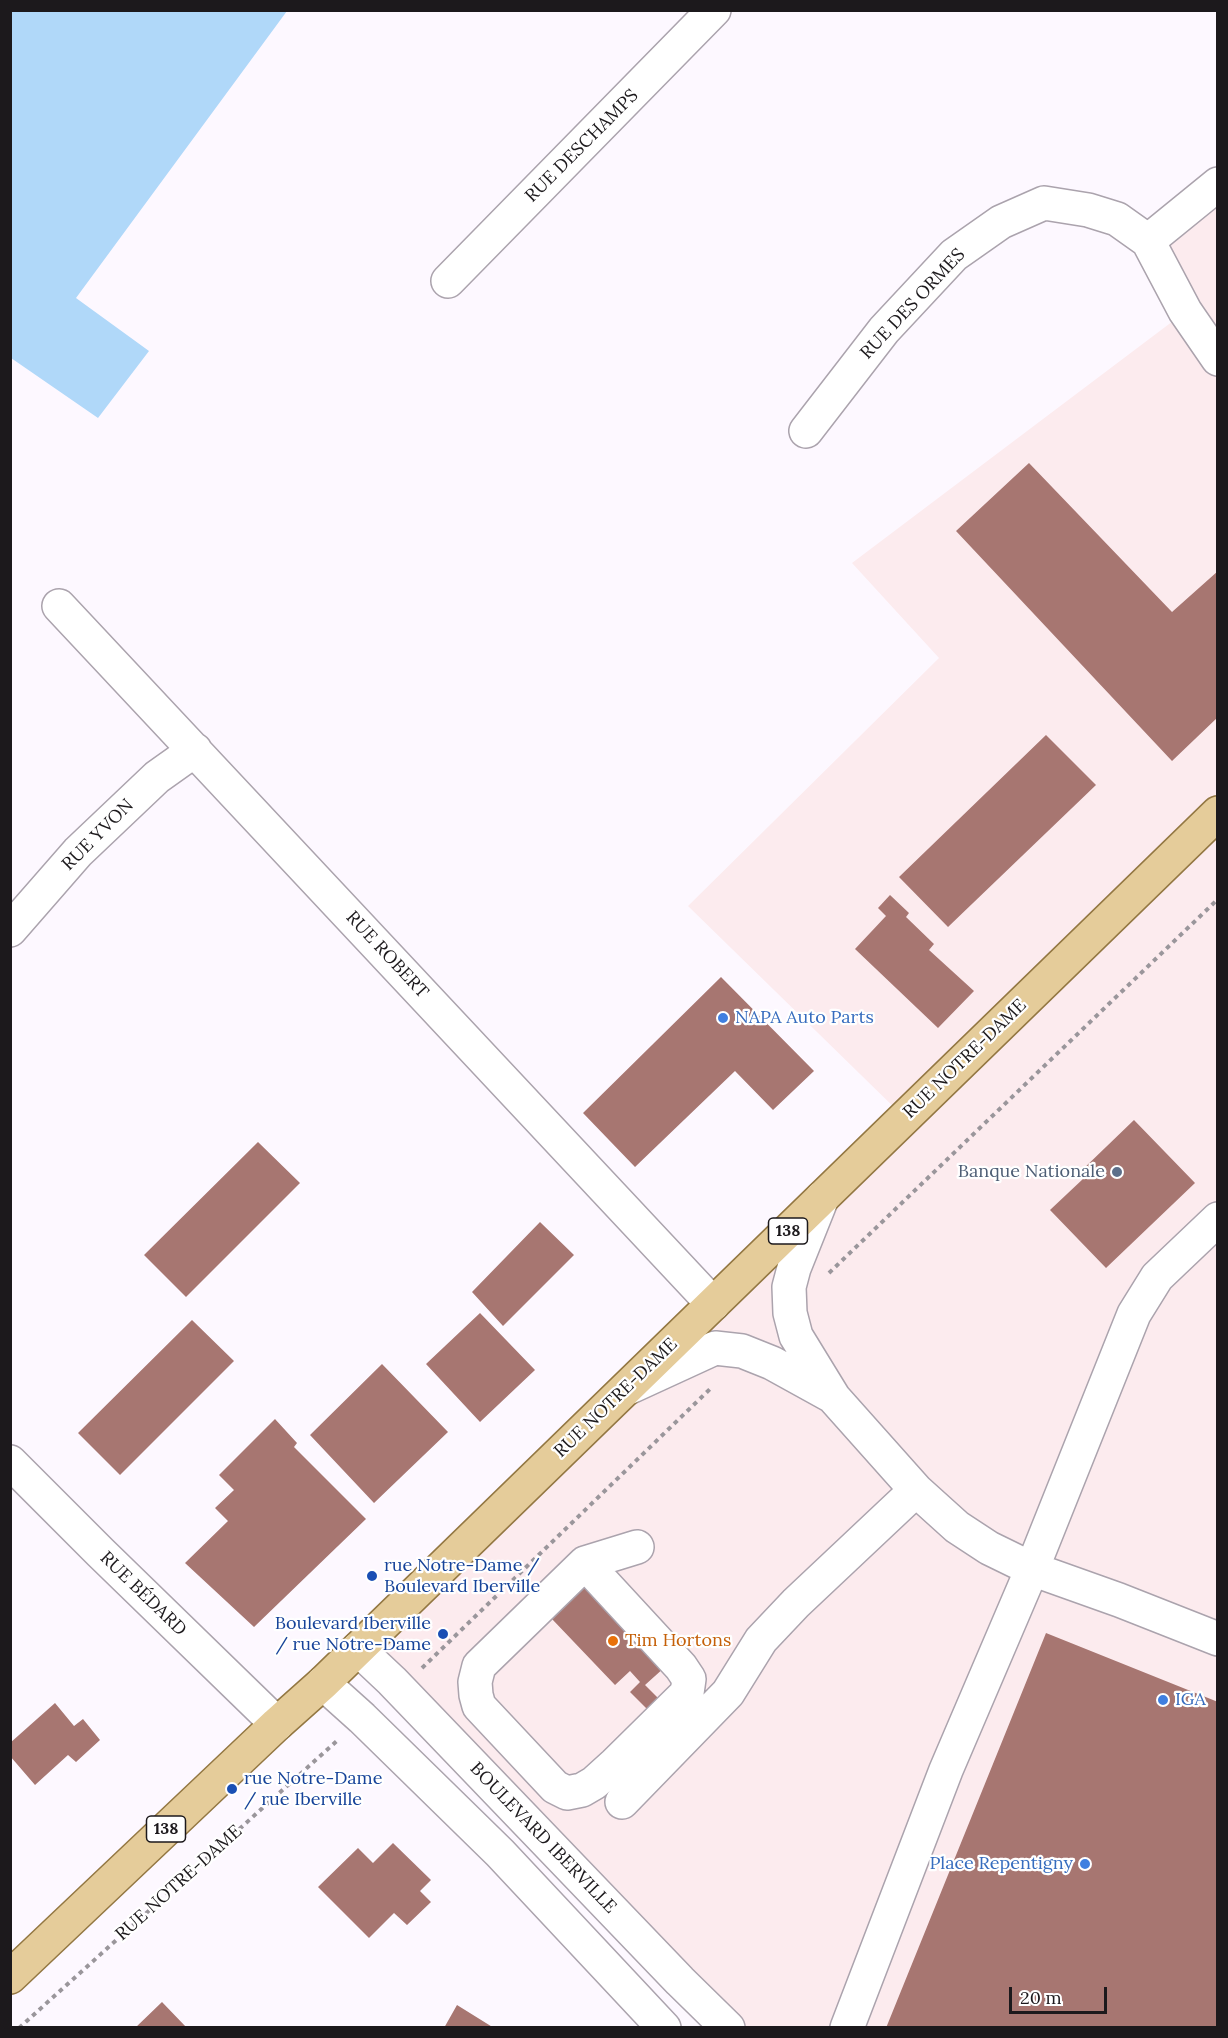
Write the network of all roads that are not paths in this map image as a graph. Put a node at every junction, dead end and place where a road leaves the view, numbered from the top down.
1 (714, 10) edge
2 (1218, 184) edge
3 (1148, 241) junction
4 (448, 281) dead end
5 (1218, 358) edge
6 (806, 431) dead end
7 (59, 606) dead end
8 (195, 750) junction
9 (1218, 813) edge
10 (10, 930) edge
11 (822, 1198) junction
12 (1218, 1219) edge
13 (713, 1304) junction
14 (625, 1389) junction
15 (834, 1398) junction
16 (10, 1462) edge
17 (916, 1490) junction
18 (636, 1547) dead end
19 (585, 1563) junction
20 (1032, 1569) junction
21 (1218, 1639) edge
22 (358, 1649) junction
23 (323, 1683) junction
24 (277, 1724) junction
25 (624, 1784) junction
26 (10, 1977) edge
27 (680, 1981) junction
28 (654, 2024) edge
29 (728, 2028) edge
30 (846, 2028) edge

1 - 4 street, RUE DESCHAMPS
2 - 3 street
3 - 5 street, RUE DES ORMES
3 - 6 street, RUE DES ORMES
7 - 8 street, RUE ROBERT
8 - 10 street, RUE YVON
8 - 13 street, RUE ROBERT
9 - 11 main road, RUE NOTRE-DAME / 138
11 - 13 main road, RUE NOTRE-DAME / 138
11 - 15 street
12 - 20 street
13 - 14 main road, RUE NOTRE-DAME / 138
14 - 15 street
14 - 22 main road, RUE NOTRE-DAME / 138
15 - 17 street
16 - 24 street, RUE BÉDARD
17 - 20 street
17 - 25 street
18 - 19 street
19 - 25 street
19 - 25 street
20 - 21 street
20 - 30 street
22 - 23 main road, RUE NOTRE-DAME / 138
22 - 27 street, BOULEVARD IBERVILLE
23 - 24 main road, RUE NOTRE-DAME / 138
23 - 28 street
24 - 26 main road, RUE NOTRE-DAME / 138
27 - 28 street
27 - 29 street, BOULEVARD IBERVILLE

